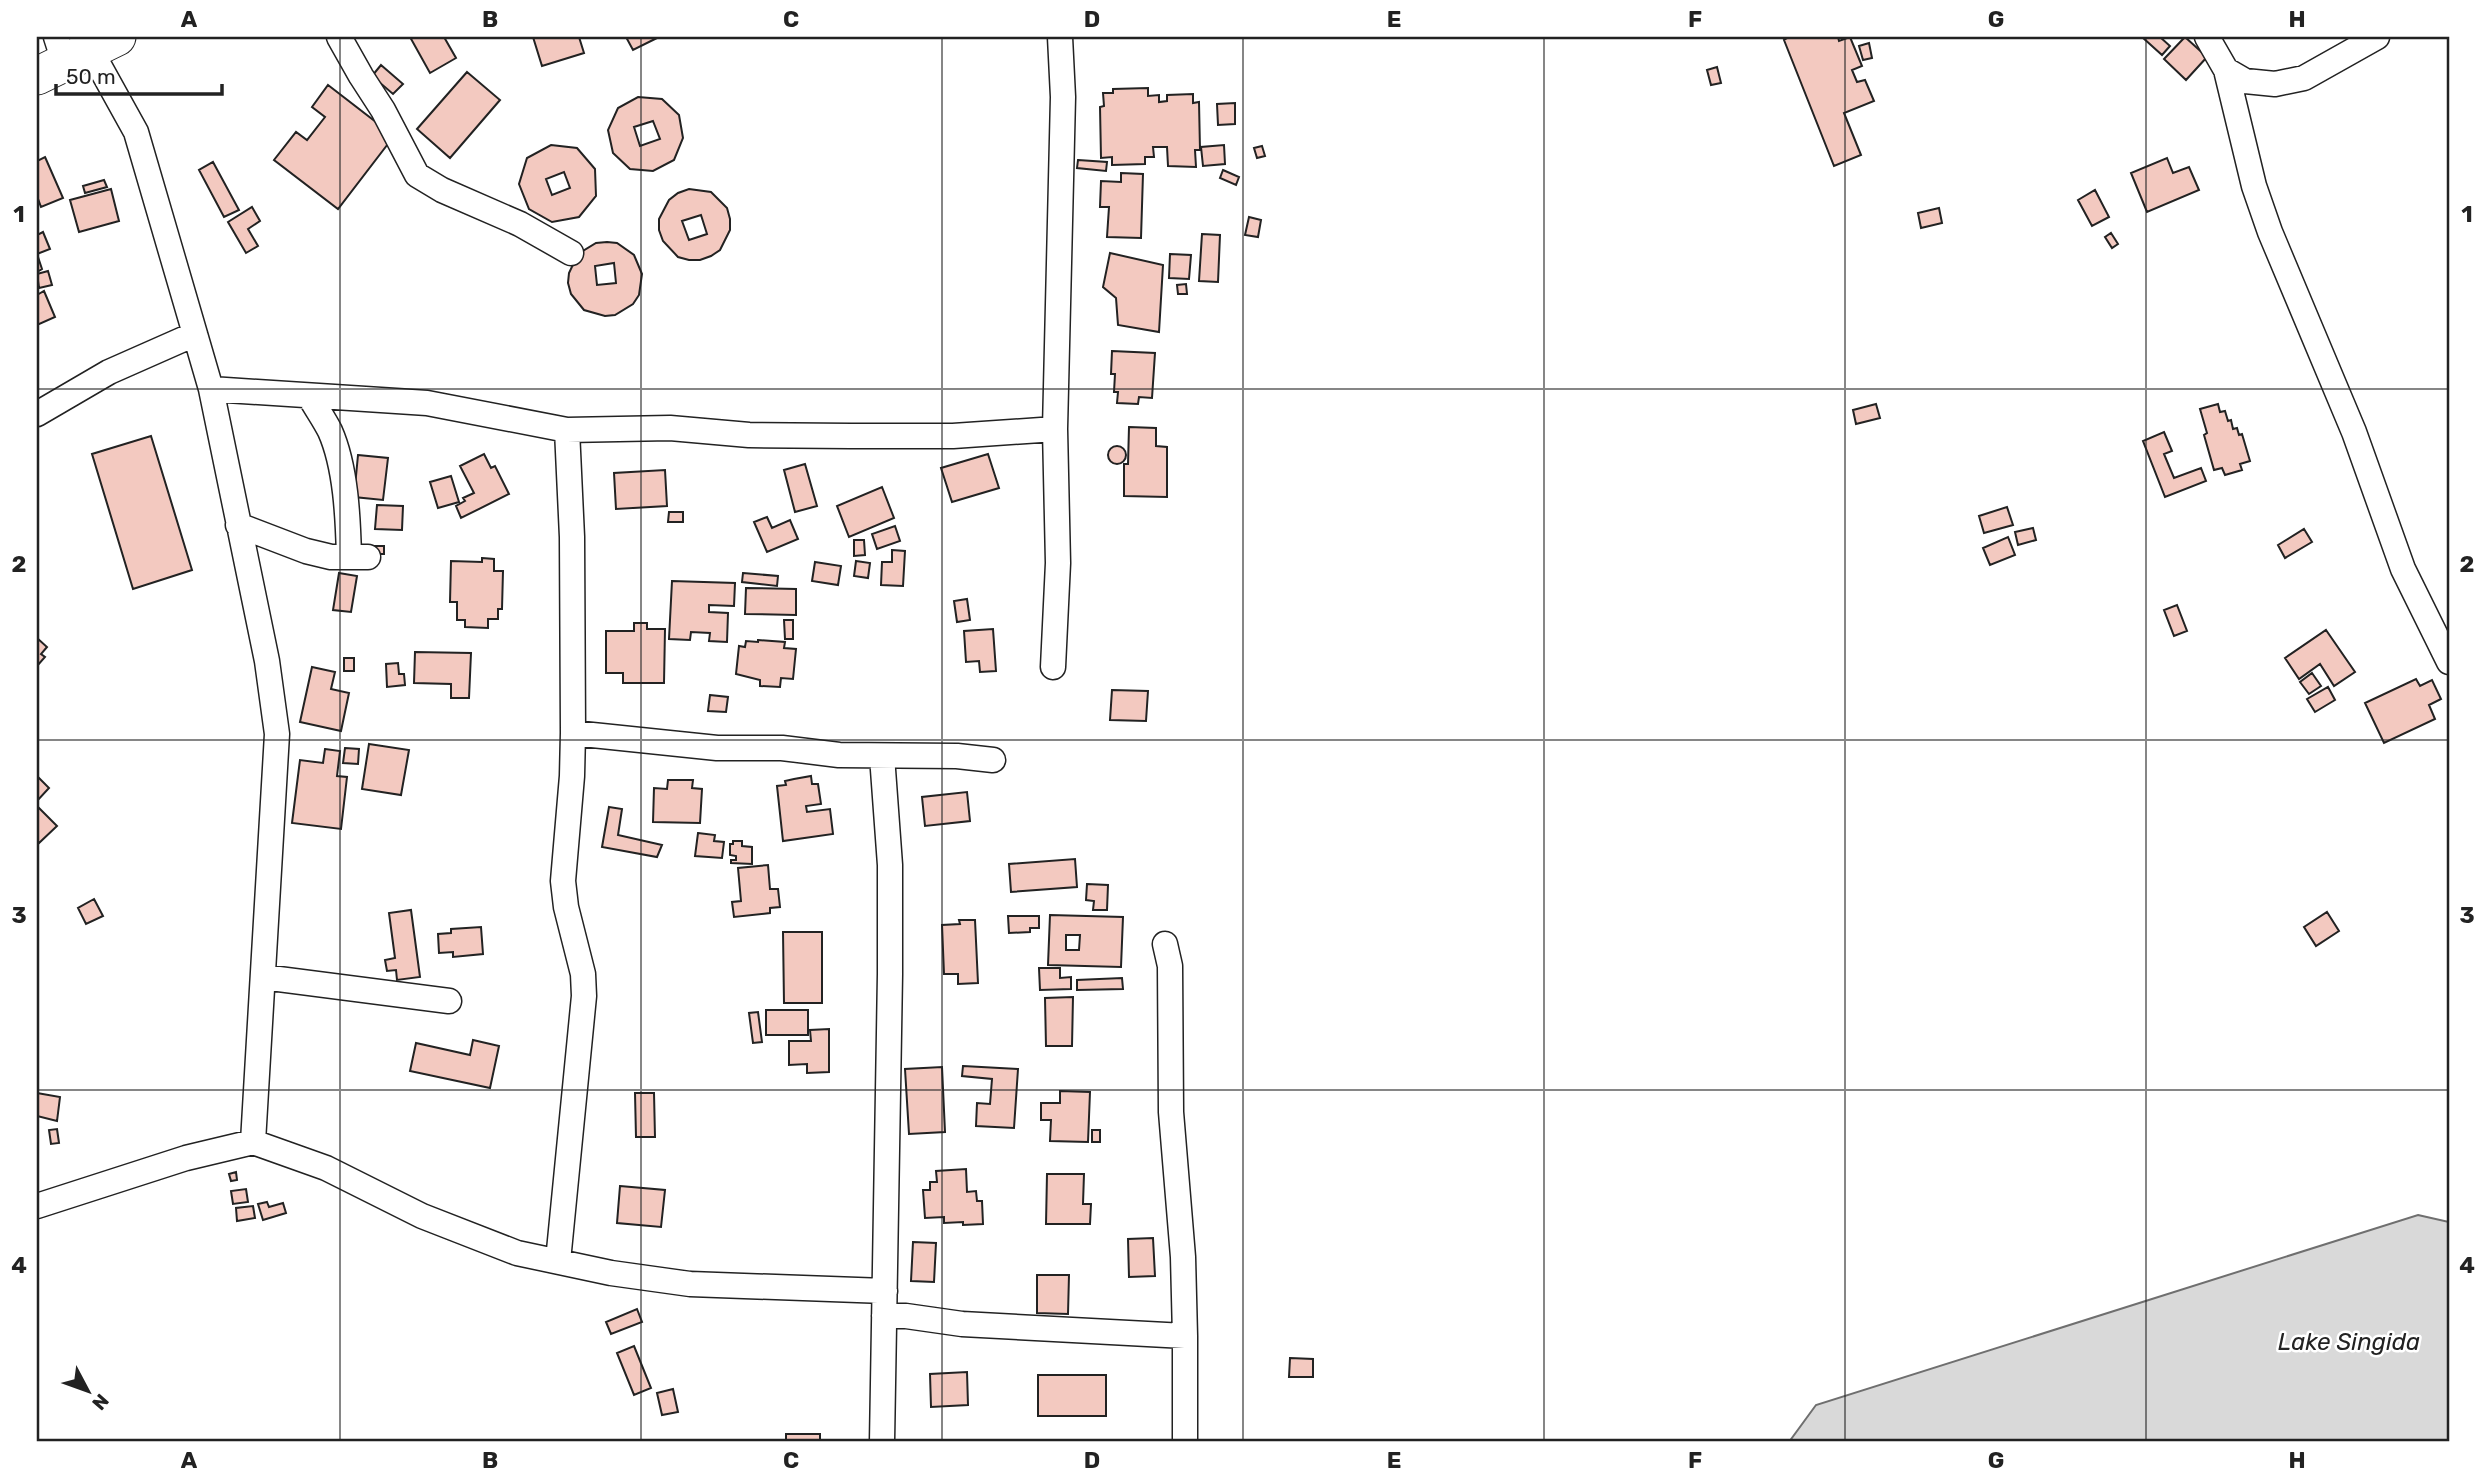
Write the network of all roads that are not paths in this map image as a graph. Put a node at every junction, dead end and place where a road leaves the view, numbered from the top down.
1 (339, 37) edge
2 (1060, 37) edge
3 (2207, 37) edge
4 (2377, 37) edge
5 (73, 52) edge
6 (2226, 70) junction
7 (571, 254) dead end
8 (195, 334) junction
9 (211, 389) junction
10 (310, 397) junction
11 (37, 414) edge
12 (1055, 429) junction
13 (567, 430) junction
14 (238, 525) junction
15 (2449, 662) edge
16 (1053, 667) dead end
17 (573, 733) junction
18 (882, 755) junction
19 (993, 760) dead end
20 (1165, 944) dead end
21 (263, 977) junction
22 (449, 1000) dead end
23 (253, 1142) junction
24 (37, 1206) edge
25 (558, 1261) junction
26 (885, 1291) junction
27 (884, 1316) junction
28 (1185, 1336) junction
29 (882, 1442) edge
30 (1185, 1442) edge

1 - 7 street
2 - 12 street
3 - 6 street
4 - 6 street
5 - 8 street
6 - 15 street
8 - 9 street
8 - 11 street
9 - 10 street
9 - 14 street
10 - 13 street
10 - 14 street
12 - 13 street
12 - 16 street
13 - 17 street
14 - 21 street
17 - 18 street
17 - 25 street
18 - 19 street
18 - 26 street
20 - 28 street
21 - 22 street
21 - 23 street
23 - 24 street
23 - 25 street
25 - 26 street
26 - 27 street
27 - 28 street
27 - 29 street
28 - 30 street

